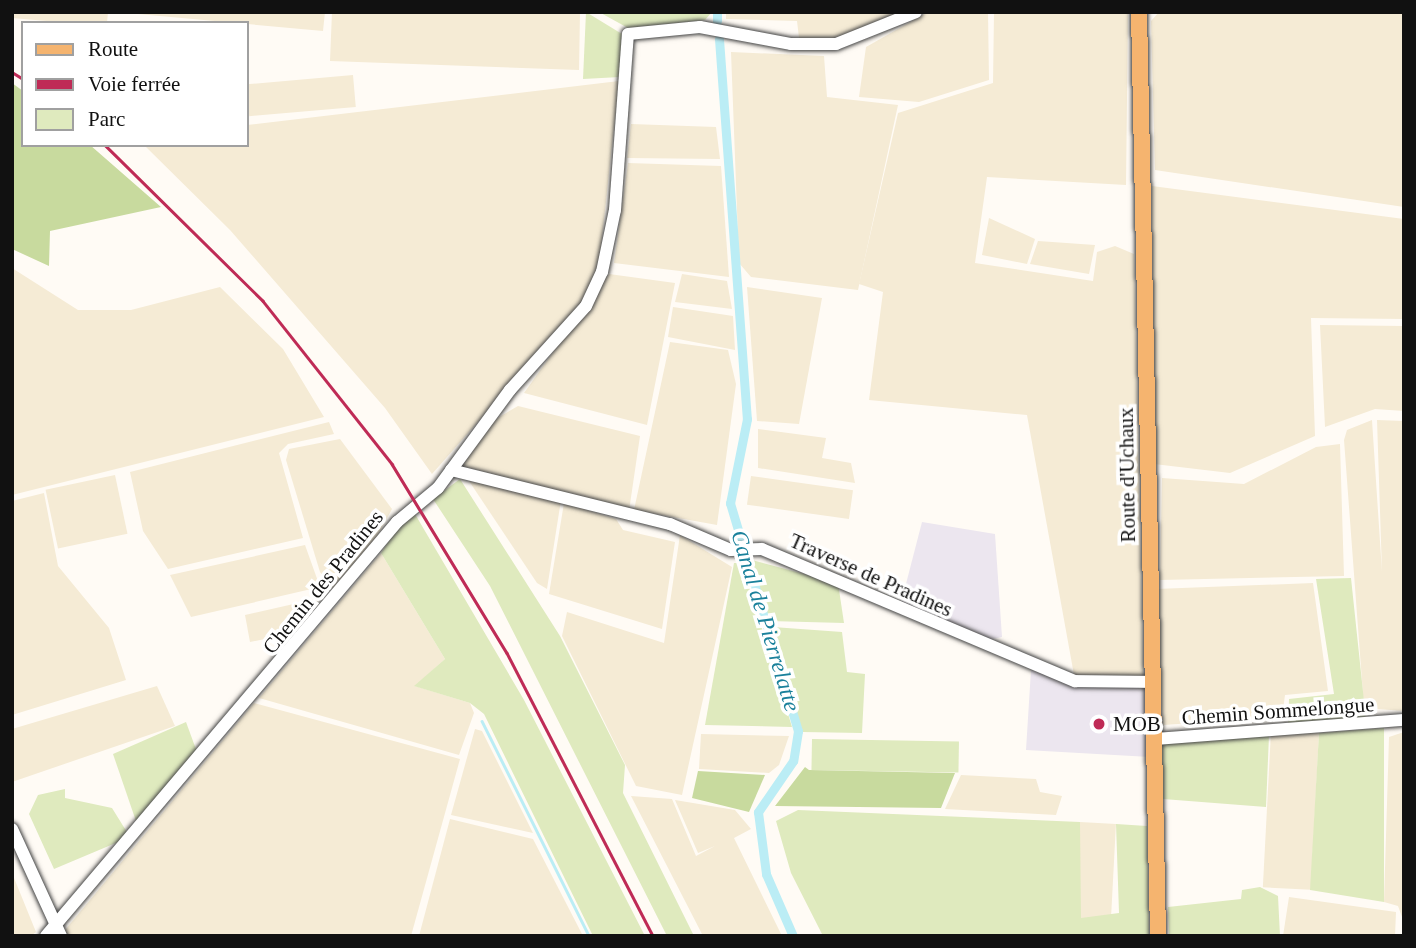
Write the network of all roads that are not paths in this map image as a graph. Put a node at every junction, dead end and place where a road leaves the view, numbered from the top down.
1 (916, 12) edge
2 (1139, 12) edge
3 (451, 470) junction
4 (1153, 682) junction
5 (1404, 720) edge
6 (1155, 739) junction
7 (12, 830) edge
8 (54, 933) edge
9 (1158, 936) edge

1 - 3 street, Chemin des Pradines
2 - 4 main road, Route d'Uchaux
3 - 4 street, Traverse de Pradines
3 - 8 street, Chemin des Pradines
4 - 6 main road, Route d'Uchaux
5 - 6 street, Chemin Sommelongue
6 - 9 main road, Route d'Uchaux
7 - 8 street

